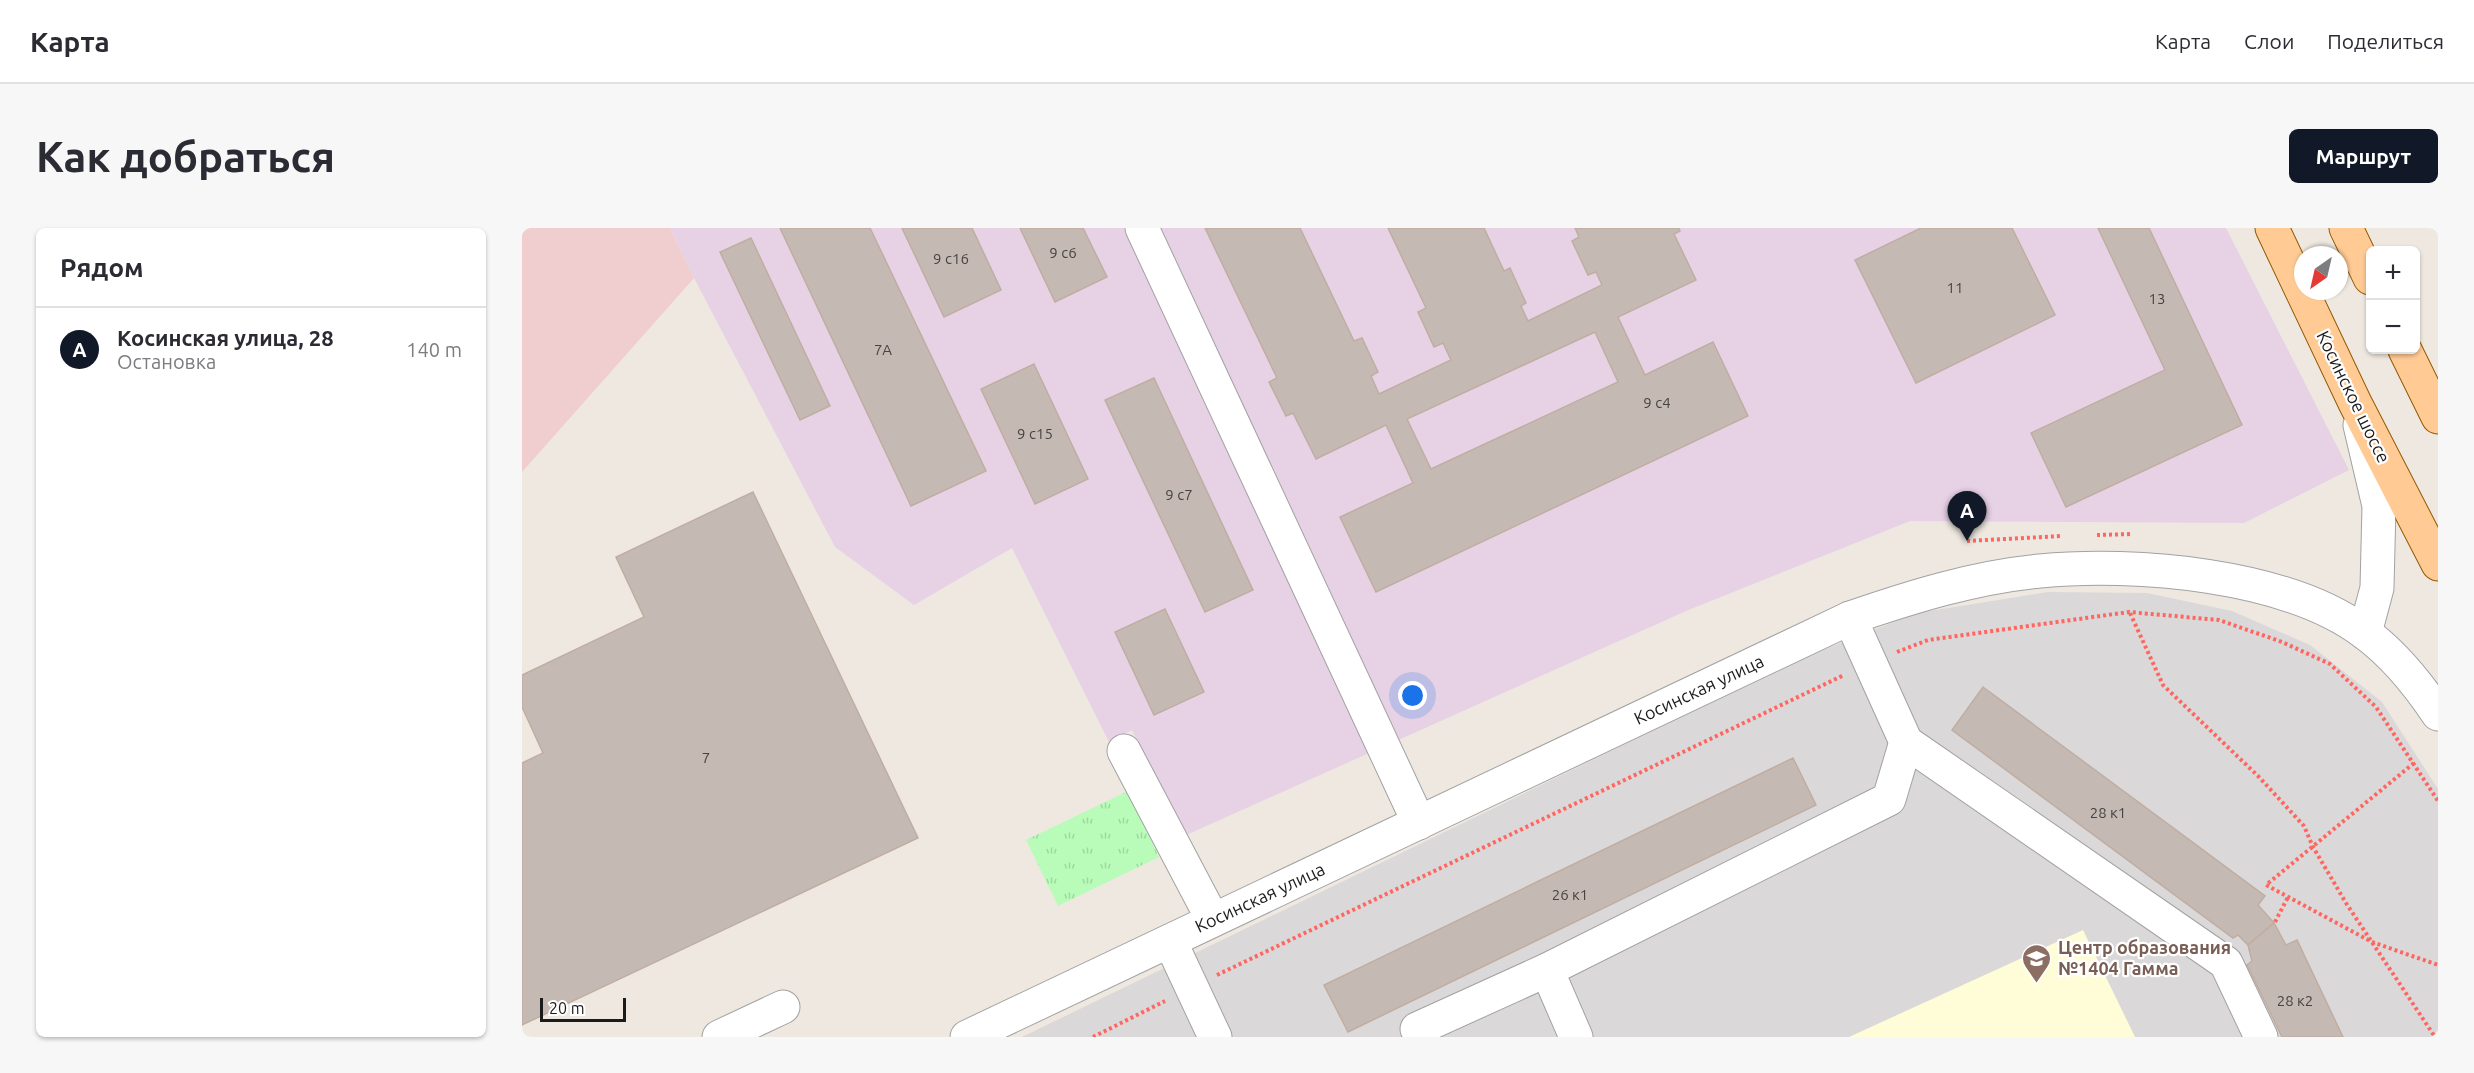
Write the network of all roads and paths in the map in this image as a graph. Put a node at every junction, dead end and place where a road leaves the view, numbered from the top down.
1 (1142, 228) edge
2 (2272, 228) edge
3 (2346, 228) edge
4 (2366, 270) edge
5 (2407, 354) edge
6 (2355, 404) junction
7 (2438, 417) edge
8 (2132, 534) dead end
9 (2074, 536) dead end
10 (2086, 536) dead end
11 (1967, 541) dead end
12 (2438, 564) edge
13 (2129, 612) junction
14 (1850, 618) junction
15 (2365, 633) junction
16 (1870, 663) junction
17 (2438, 714) edge
18 (1906, 742) junction
19 (1124, 751) dead end
20 (2414, 763) junction
21 (2438, 801) edge
22 (1419, 823) junction
23 (2313, 847) junction
24 (2288, 897) junction
25 (1213, 920) junction
26 (2275, 922) dead end
27 (1170, 941) junction
28 (2372, 942) junction
29 (2438, 965) edge
30 (1548, 970) junction
31 (1192, 988) junction
32 (783, 1007) dead end
33 (1418, 1029) dead end
34 (719, 1037) edge
35 (967, 1037) edge
36 (1093, 1037) edge
37 (1215, 1037) edge
38 (1576, 1037) edge
39 (2261, 1037) edge
40 (2435, 1037) edge

1 - 22 street
2 - 6 main road, Косинское шоссе
3 - 4 main road
5 - 7 main road
6 - 12 main road, Косинское шоссе
6 - 15 street
8 - 10 path
9 - 11 path
13 - 16 path
13 - 20 path
13 - 23 path
14 - 15 street, Косинская улица
14 - 16 street
14 - 22 street, Косинская улица
15 - 17 street, Косинская улица
16 - 18 street
16 - 31 path
18 - 30 street
18 - 39 street
19 - 25 street
20 - 21 path
20 - 23 path
22 - 25 street, Косинская улица
23 - 24 path
23 - 28 path
24 - 26 path
24 - 28 path
25 - 27 street, Косинская улица
27 - 31 street
27 - 35 street, Косинская улица
28 - 29 path
28 - 40 path
30 - 33 street
30 - 38 street
31 - 36 path
31 - 37 street
32 - 34 street

